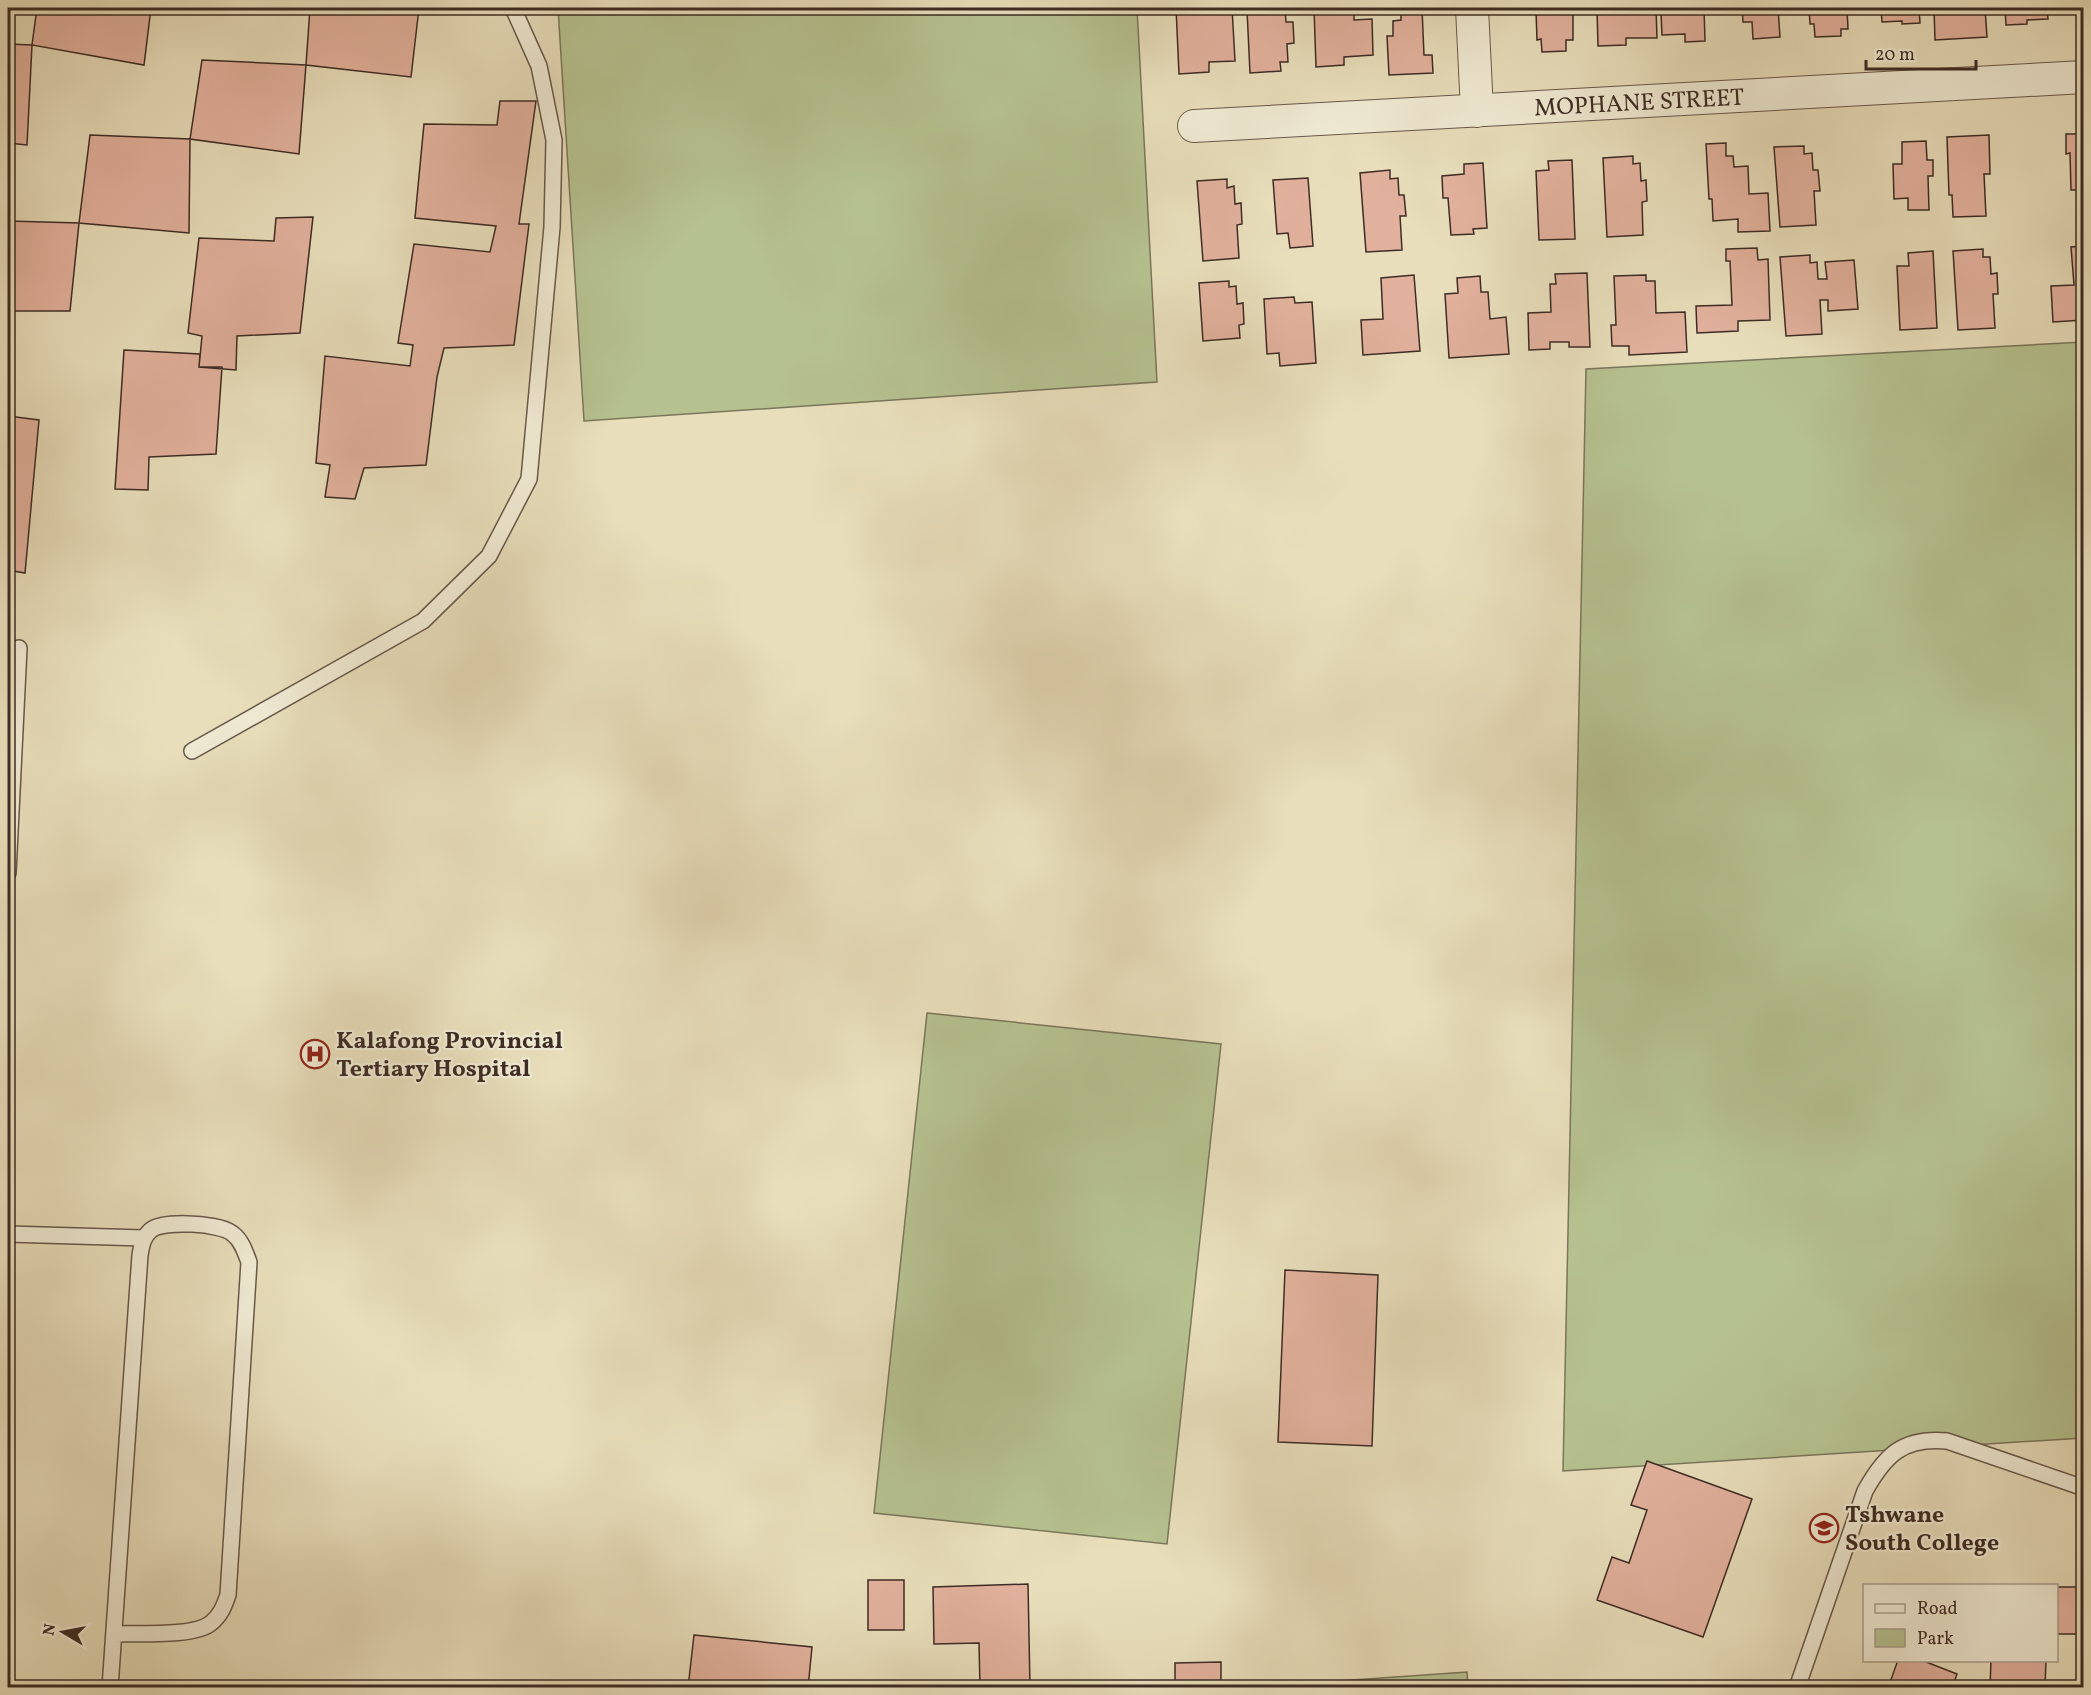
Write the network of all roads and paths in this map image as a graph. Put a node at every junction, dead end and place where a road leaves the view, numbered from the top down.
1 (513, 8) edge
2 (1472, 8) edge
3 (2084, 76) edge
4 (1477, 111) junction
5 (1194, 126) dead end
6 (20, 648) dead end
7 (192, 751) dead end
8 (8, 873) edge
9 (8, 1234) edge
10 (144, 1238) junction
11 (2084, 1488) edge
12 (114, 1634) junction
13 (110, 1688) edge
14 (1797, 1688) edge

1 - 7 lane
2 - 4 street
3 - 4 street, MOPHANE STREET
4 - 5 street, MOPHANE STREET
6 - 8 lane
9 - 10 lane
10 - 12 lane
10 - 12 lane
11 - 14 lane
12 - 13 lane

